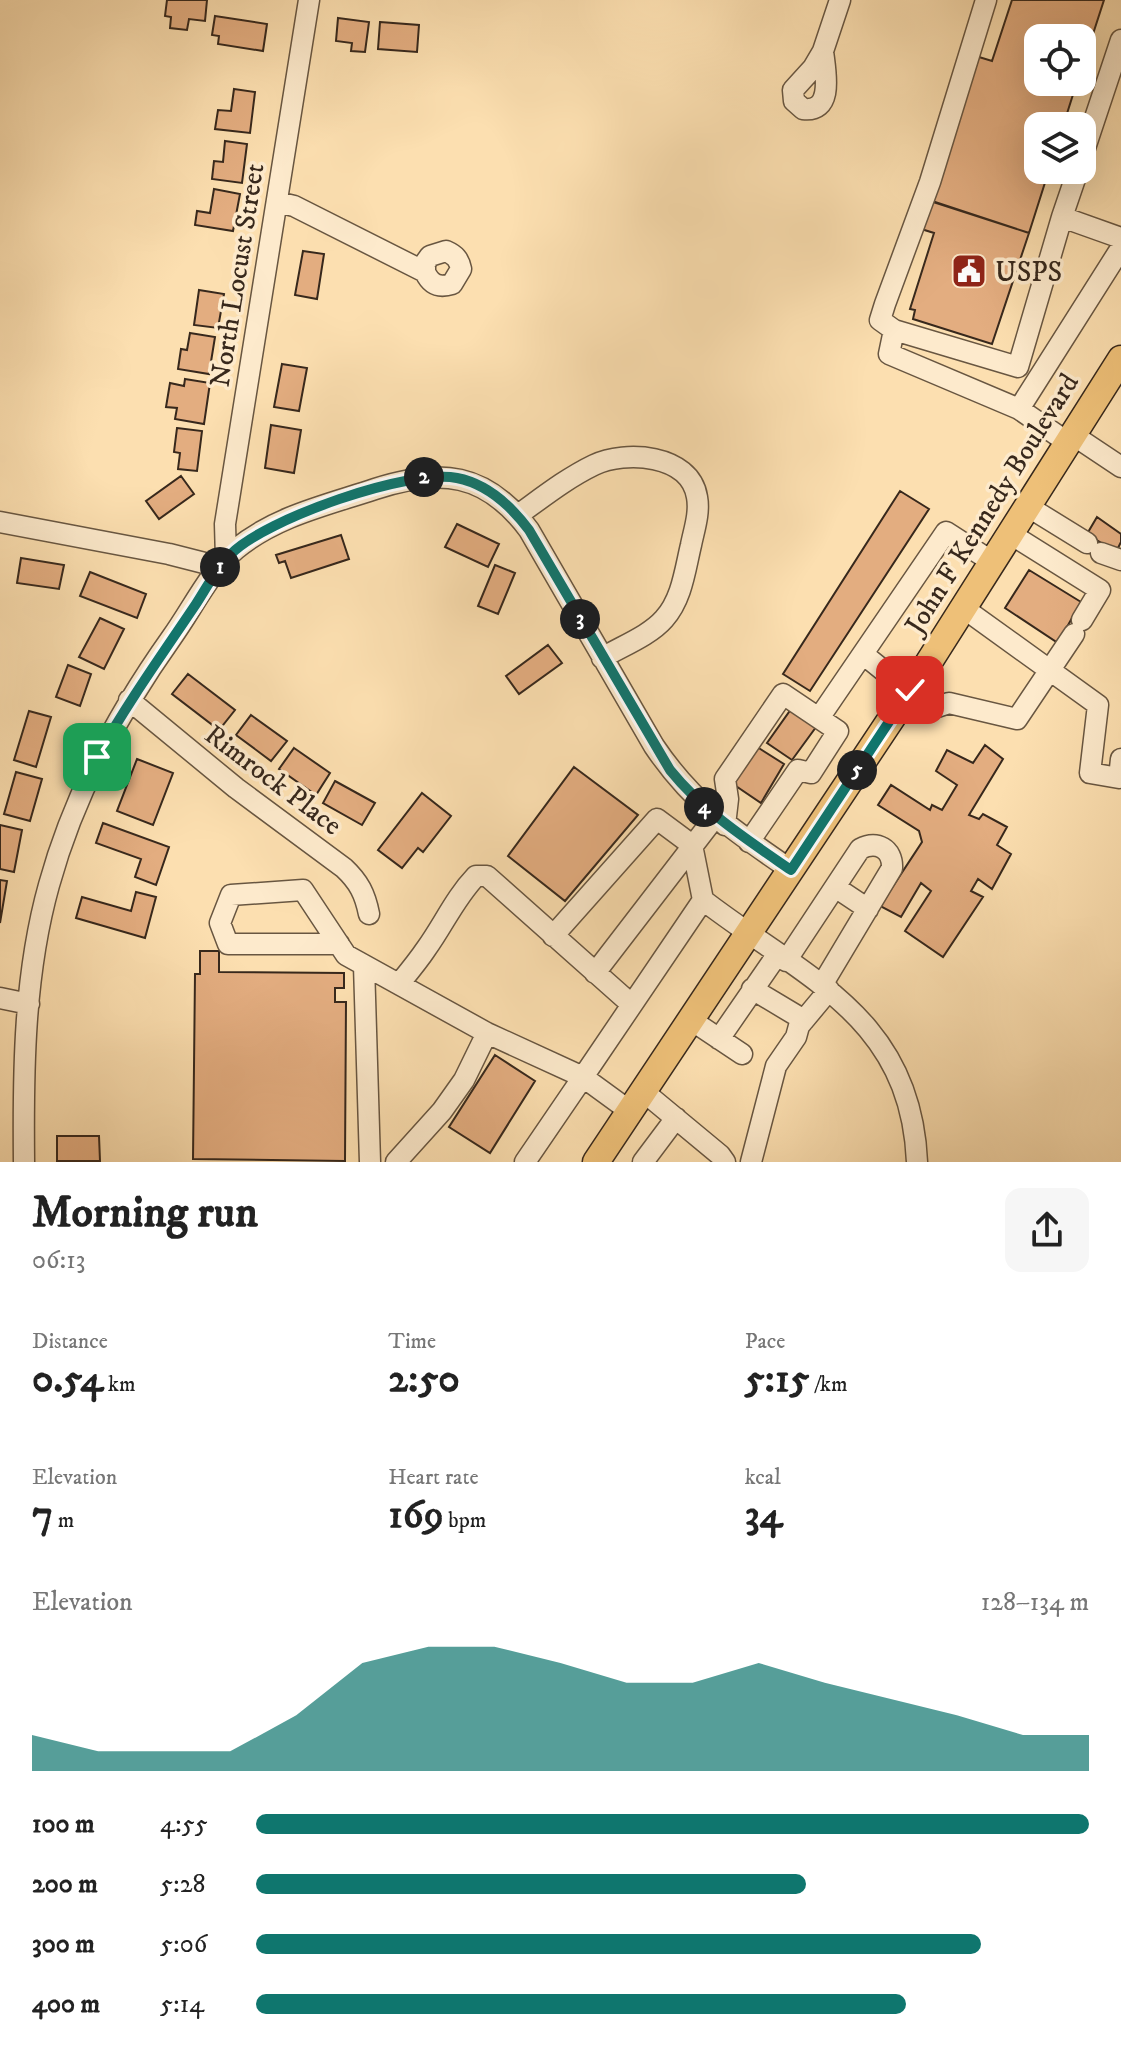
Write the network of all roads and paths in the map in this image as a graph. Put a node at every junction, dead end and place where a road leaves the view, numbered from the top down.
1 (309, 0) edge
2 (840, 0) edge
3 (986, 0) edge
4 (1121, 40) edge
5 (823, 51) dead end
6 (1096, 115) edge
7 (1073, 184) edge
8 (277, 202) junction
9 (1062, 217) junction
10 (1121, 238) edge
11 (1121, 248) edge
12 (425, 272) dead end
13 (894, 330) junction
14 (1121, 359) edge
15 (1012, 365) junction
16 (997, 399) junction
17 (1024, 400) junction
18 (1070, 438) junction
19 (1121, 467) edge
20 (1027, 506) junction
21 (518, 515) junction
22 (0, 522) edge
23 (1009, 533) junction
24 (1121, 560) edge
25 (991, 561) junction
26 (223, 563) junction
27 (962, 607) junction
28 (863, 654) junction
29 (602, 658) junction
30 (1047, 671) junction
31 (910, 690) junction
32 (129, 700) junction
33 (819, 718) junction
34 (1121, 759) edge
35 (720, 821) junction
36 (749, 842) junction
37 (692, 845) junction
38 (791, 870) junction
39 (835, 887) junction
40 (703, 900) junction
41 (868, 909) junction
42 (369, 914) dead end
43 (747, 935) junction
44 (553, 936) junction
45 (339, 944) junction
46 (781, 958) junction
47 (364, 965) junction
48 (595, 973) junction
49 (399, 984) junction
50 (826, 988) junction
51 (752, 989) junction
52 (0, 998) edge
53 (29, 1004) junction
54 (631, 1004) junction
55 (691, 1020) junction
56 (804, 1020) junction
57 (487, 1033) junction
58 (719, 1039) junction
59 (774, 1072) junction
60 (583, 1077) junction
61 (637, 1102) junction
62 (676, 1118) junction
63 (24, 1162) edge
64 (370, 1162) edge
65 (396, 1162) edge
66 (525, 1162) edge
67 (596, 1162) edge
68 (643, 1162) edge
69 (725, 1162) edge
70 (751, 1162) edge
71 (917, 1162) edge

1 - 8 street, North Locust Street
2 - 5 street
3 - 13 street
4 - 6 street
7 - 9 street
8 - 12 street
8 - 26 street, North Locust Street
9 - 10 street
9 - 15 street
11 - 17 street
13 - 15 street
13 - 16 street
14 - 18 main road, John F Kennedy Boulevard
15 - 16 street
15 - 17 street
16 - 17 street
17 - 18 street
18 - 19 street
18 - 20 main road, John F Kennedy Boulevard
20 - 23 main road, John F Kennedy Boulevard
20 - 24 street
21 - 26 street
21 - 29 street
21 - 29 street
22 - 26 street
23 - 25 main road, John F Kennedy Boulevard
23 - 30 street
25 - 27 main road, John F Kennedy Boulevard
25 - 28 street
26 - 32 street
27 - 30 street
27 - 31 main road, John F Kennedy Boulevard
28 - 31 street
28 - 33 street
29 - 35 street
30 - 31 street
30 - 34 street
31 - 38 main road, John F Kennedy Boulevard
32 - 42 street, Rimrock Place
32 - 53 street
33 - 35 street
33 - 36 street
35 - 36 street
35 - 37 street
36 - 38 street
37 - 40 street
37 - 44 street
37 - 48 street
38 - 43 main road, John F Kennedy Boulevard
39 - 41 street
39 - 41 street
39 - 46 street
40 - 43 street
40 - 54 street
41 - 50 street
43 - 46 street
43 - 55 main road, John F Kennedy Boulevard
44 - 48 street
44 - 49 street
45 - 45 street
45 - 47 street
46 - 50 street
46 - 51 street
47 - 49 street
47 - 64 street
48 - 54 street
49 - 57 street
50 - 56 street
50 - 71 street
51 - 56 street
51 - 58 street
52 - 53 street
53 - 63 street
54 - 60 street
55 - 58 street
55 - 61 main road, John F Kennedy Boulevard
56 - 59 street
57 - 60 street
57 - 65 street
58 - 59 street
59 - 70 street
60 - 61 street
60 - 66 street
61 - 62 street
61 - 67 main road, John F Kennedy Boulevard
62 - 68 street
62 - 69 street

